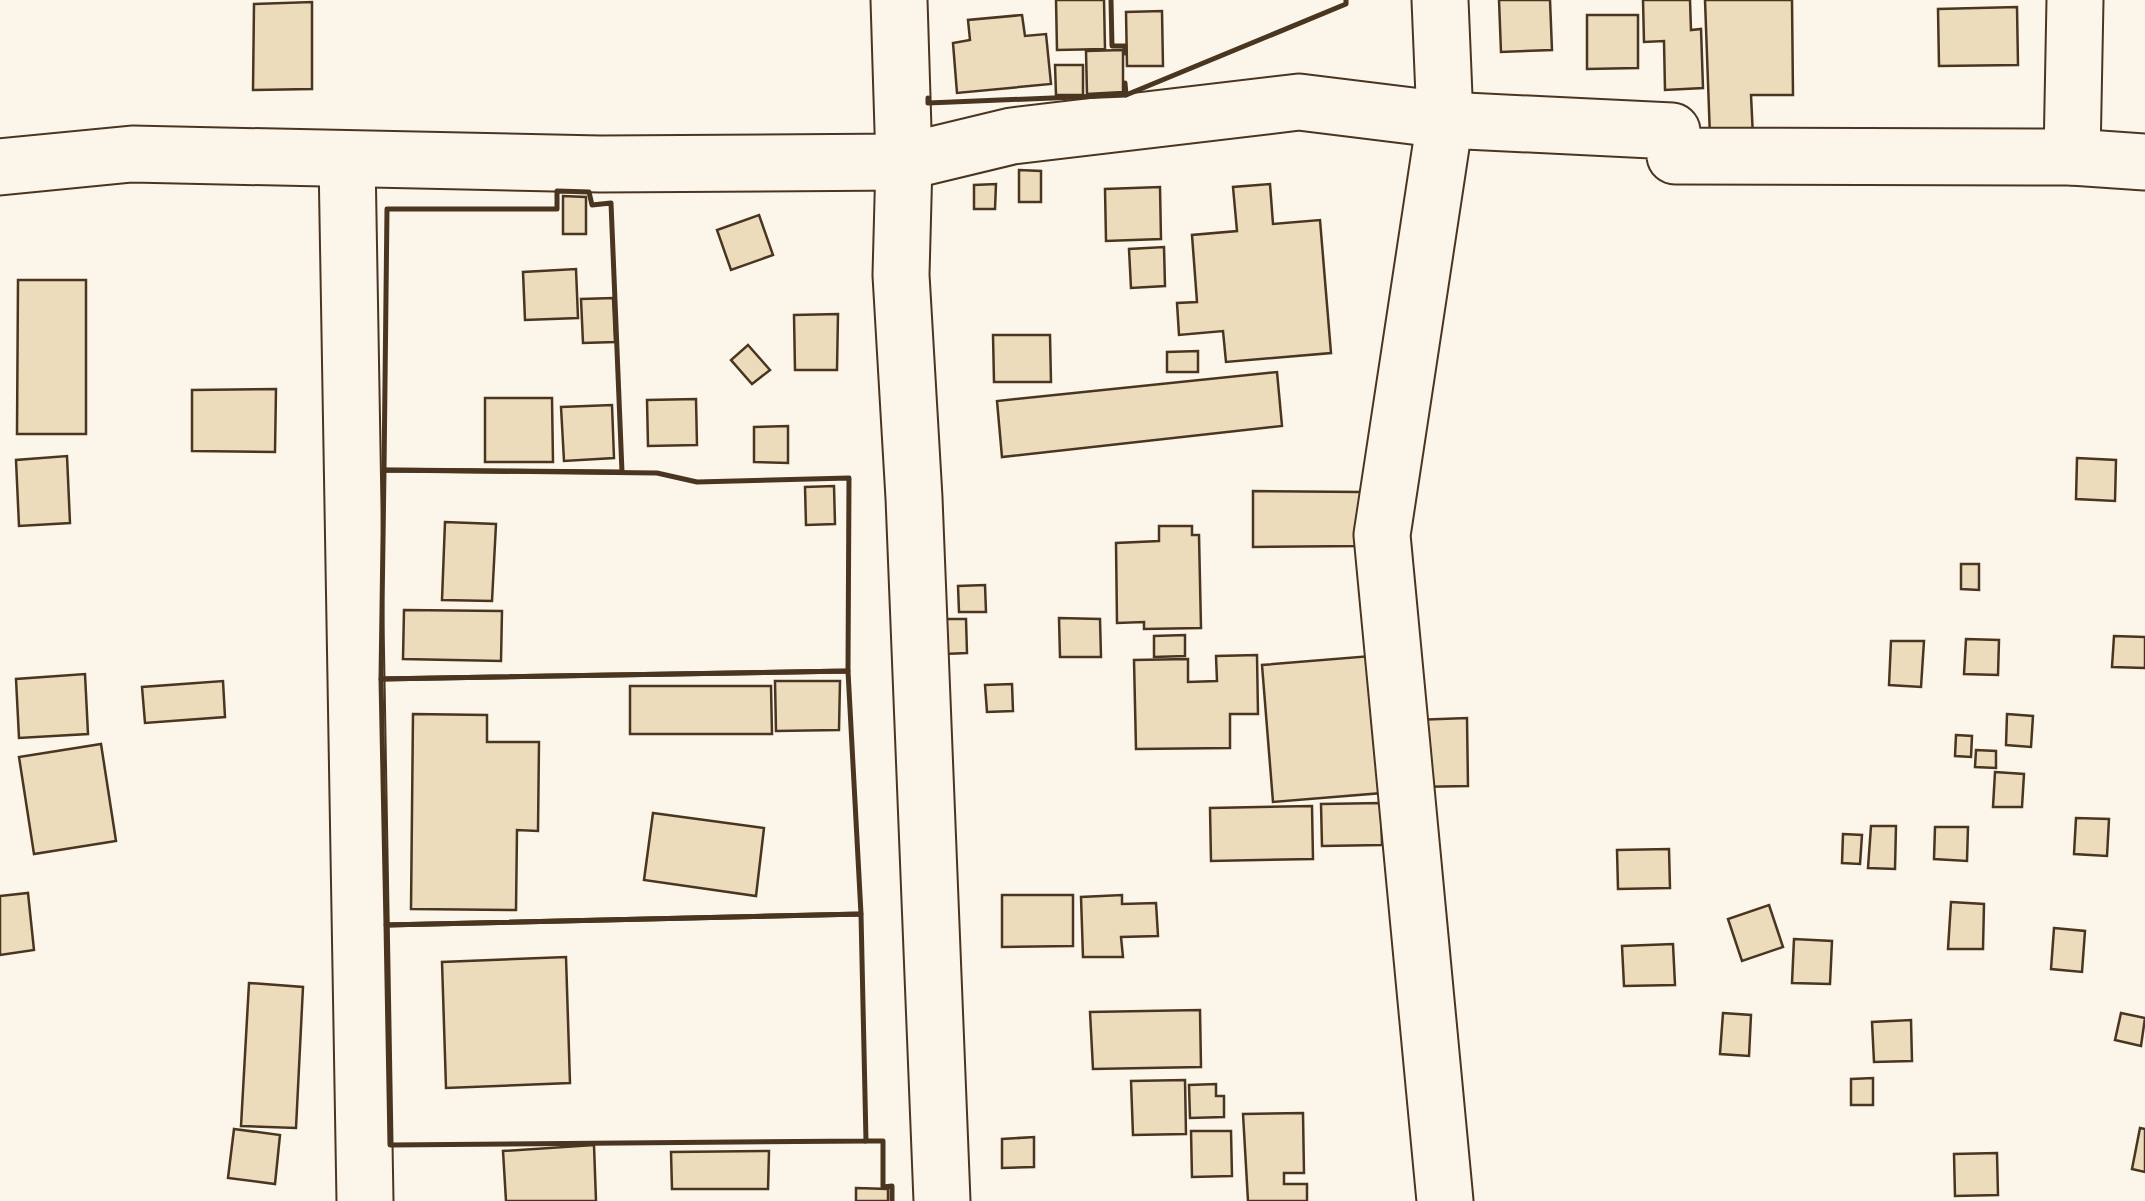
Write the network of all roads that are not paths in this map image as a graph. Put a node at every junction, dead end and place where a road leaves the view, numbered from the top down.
1 (899, 0) edge
2 (1440, 0) edge
3 (2075, 0) edge
4 (1446, 120) junction
5 (2072, 156) junction
6 (347, 159) junction
7 (904, 162) junction
8 (2145, 162) edge
9 (0, 167) edge
10 (365, 1201) edge
11 (942, 1201) edge
12 (1445, 1201) edge

1 - 7 street
2 - 4 street
3 - 5 street
4 - 5 street
4 - 7 street
4 - 12 street
5 - 8 street
6 - 7 street
6 - 9 street
6 - 10 street
7 - 11 street

